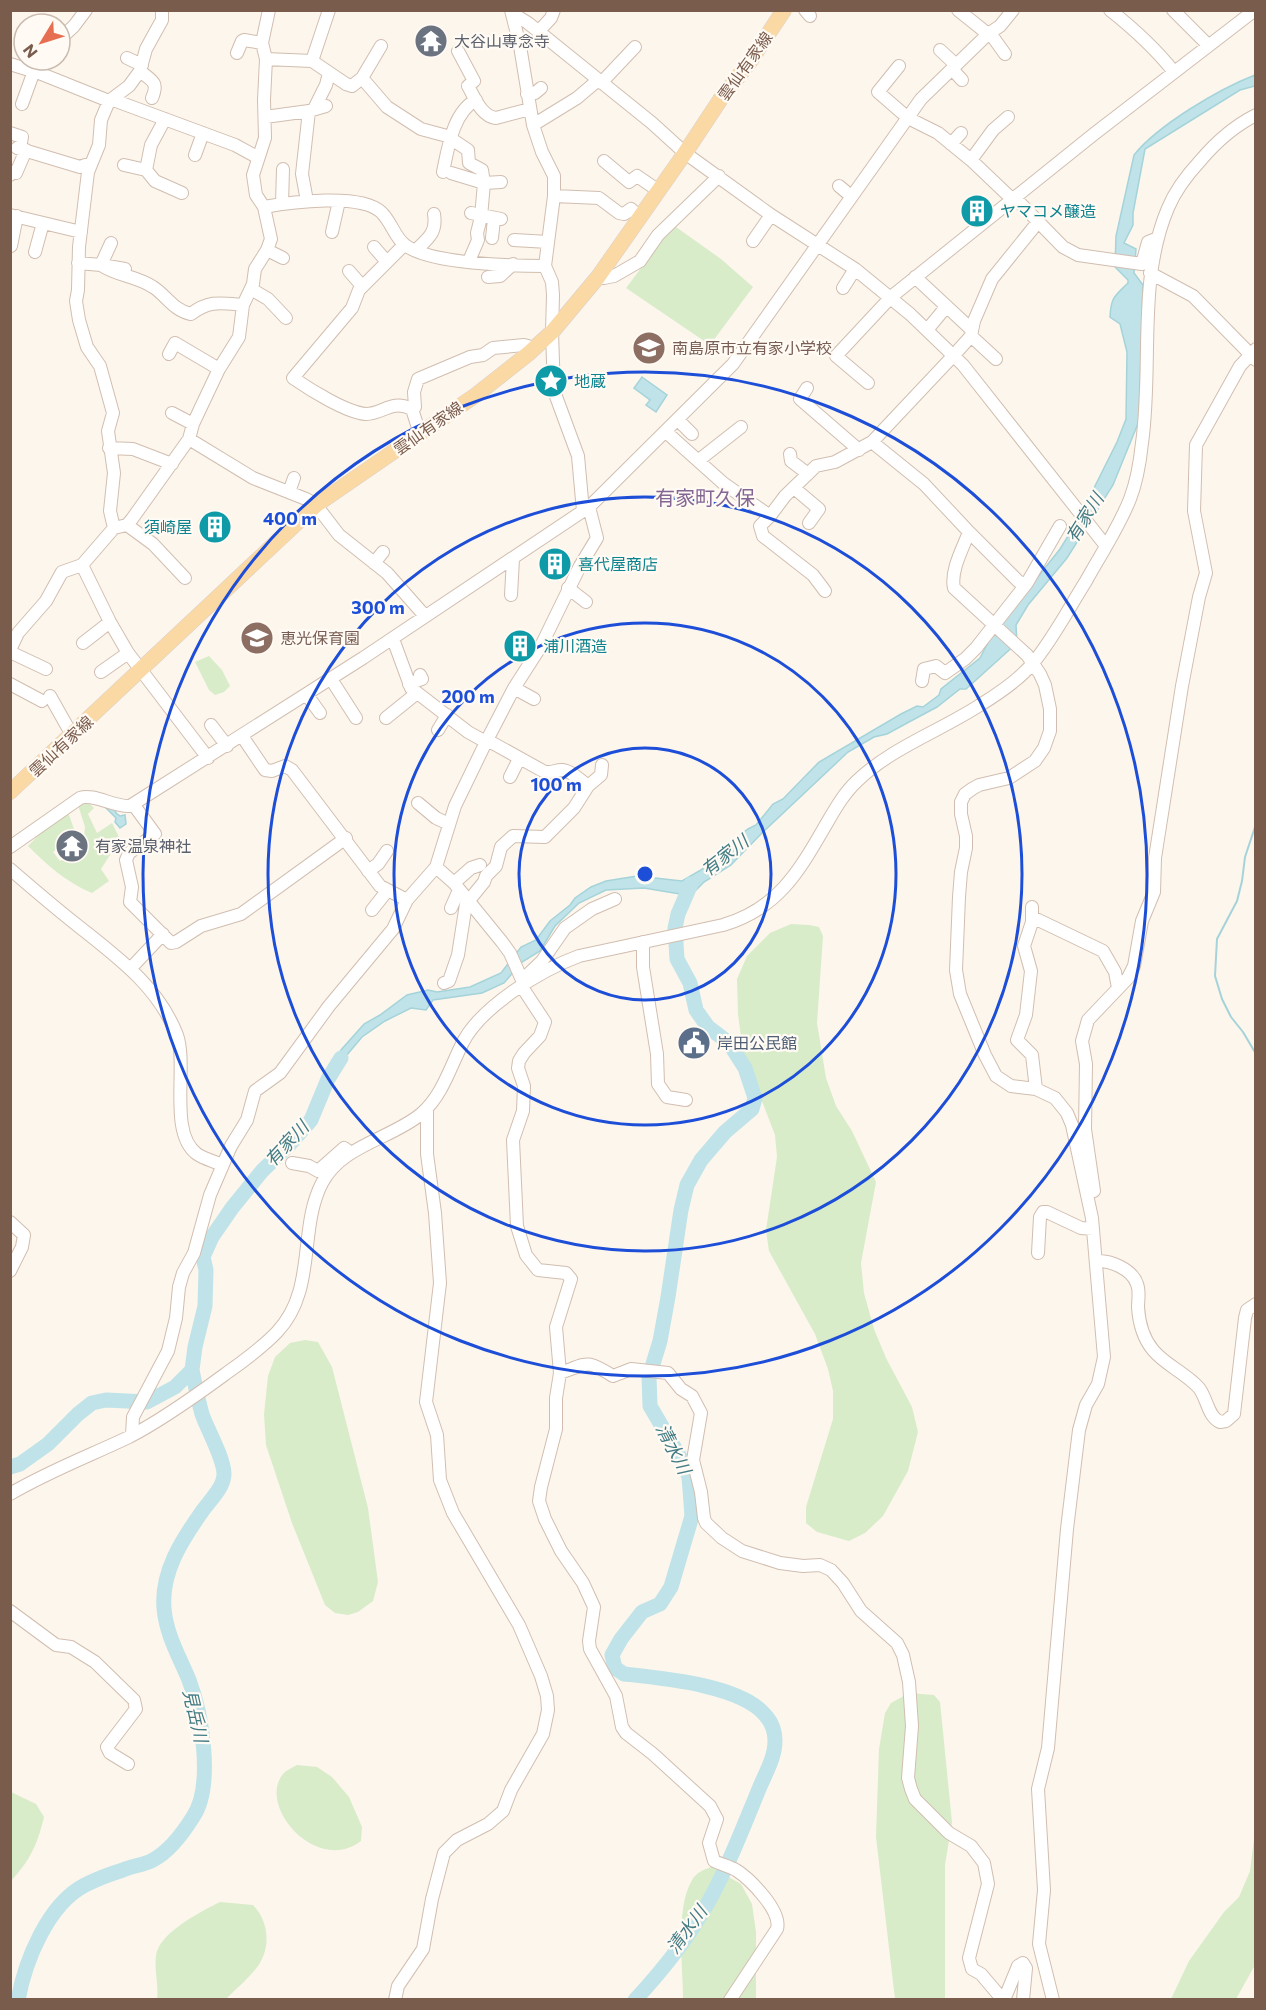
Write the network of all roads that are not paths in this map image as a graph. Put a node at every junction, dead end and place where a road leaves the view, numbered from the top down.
1 (86, 10) edge
2 (162, 10) edge
3 (269, 10) edge
4 (329, 10) edge
5 (554, 10) edge
6 (784, 10) edge
7 (958, 10) edge
8 (1013, 10) edge
9 (1110, 10) edge
10 (1173, 10) edge
11 (1255, 10) edge
12 (511, 12) edge
13 (72, 28) edge
14 (537, 32) junction
15 (989, 33) junction
16 (262, 43) junction
17 (1208, 45) junction
18 (381, 46) dead end
19 (520, 46) junction
20 (634, 47) dead end
21 (940, 50) dead end
22 (458, 51) dead end
23 (237, 53) dead end
24 (1005, 54) dead end
25 (128, 58) dead end
26 (266, 59) junction
27 (312, 61) junction
28 (10, 64) edge
29 (536, 64) dead end
30 (522, 65) junction
31 (899, 66) dead end
32 (954, 67) junction
33 (141, 68) junction
34 (38, 72) edge
35 (1174, 72) junction
36 (329, 73) junction
37 (35, 77) junction
38 (362, 78) junction
39 (962, 80) dead end
40 (599, 82) junction
41 (541, 88) dead end
42 (897, 90) dead end
43 (527, 94) junction
44 (152, 98) dead end
45 (476, 100) junction
46 (888, 100) junction
47 (109, 101) junction
48 (22, 104) dead end
49 (316, 108) junction
50 (530, 109) junction
51 (1256, 115) edge
52 (265, 117) junction
53 (1008, 117) dead end
54 (908, 118) junction
55 (165, 119) junction
56 (532, 125) junction
57 (10, 133) edge
58 (203, 133) junction
59 (961, 133) dead end
60 (451, 138) junction
61 (951, 144) junction
62 (21, 149) junction
63 (685, 153) junction
64 (195, 155) dead end
65 (257, 157) junction
66 (971, 160) junction
67 (604, 161) dead end
68 (124, 165) dead end
69 (90, 166) junction
70 (283, 169) dead end
71 (146, 170) junction
72 (15, 174) edge
73 (719, 176) junction
74 (484, 180) junction
75 (501, 182) dead end
76 (839, 186) dead end
77 (658, 191) junction
78 (183, 193) dead end
79 (554, 196) junction
80 (851, 196) junction
81 (1014, 199) junction
82 (307, 201) junction
83 (339, 201) junction
84 (282, 204) junction
85 (264, 207) junction
86 (434, 214) dead end
87 (476, 215) junction
88 (771, 215) junction
89 (14, 216) edge
90 (640, 217) junction
91 (1038, 222) junction
92 (43, 223) junction
93 (81, 232) junction
94 (332, 232) dead end
95 (477, 233) junction
96 (1158, 238) junction
97 (514, 240) dead end
98 (753, 241) dead end
99 (548, 242) junction
100 (111, 243) dead end
101 (817, 245) junction
102 (11, 246) edge
103 (374, 247) dead end
104 (410, 247) junction
105 (267, 250) junction
106 (35, 252) dead end
107 (283, 258) dead end
108 (469, 261) junction
109 (387, 262) junction
110 (78, 263) junction
111 (513, 264) junction
112 (101, 266) junction
113 (545, 266) junction
114 (125, 269) dead end
115 (855, 269) junction
116 (349, 271) dead end
117 (1150, 273) junction
118 (488, 277) dead end
119 (598, 277) junction
120 (915, 277) junction
121 (362, 286) junction
122 (843, 288) dead end
123 (251, 289) junction
124 (198, 296) dead end
125 (891, 297) junction
126 (214, 302) junction
127 (243, 305) junction
128 (946, 307) junction
129 (286, 318) dead end
130 (927, 330) junction
131 (552, 332) junction
132 (971, 333) junction
133 (535, 348) junction
134 (169, 354) dead end
135 (1254, 354) edge
136 (954, 355) junction
137 (996, 359) dead end
138 (219, 369) junction
139 (868, 383) dead end
140 (807, 388) dead end
141 (412, 409) junction
142 (172, 413) dead end
143 (678, 420) junction
144 (193, 424) junction
145 (741, 427) dead end
146 (666, 432) junction
147 (420, 434) junction
148 (692, 434) dead end
149 (189, 439) junction
150 (872, 442) junction
151 (109, 448) junction
152 (859, 450) junction
153 (790, 454) dead end
154 (699, 460) junction
155 (172, 464) junction
156 (808, 474) junction
157 (294, 478) dead end
158 (794, 488) junction
159 (289, 492) junction
160 (316, 505) junction
161 (586, 509) junction
162 (770, 516) junction
163 (809, 523) dead end
164 (127, 525) junction
165 (1060, 526) dead end
166 (114, 528) junction
167 (969, 532) junction
168 (1103, 542) junction
169 (383, 552) dead end
170 (513, 559) junction
171 (374, 563) junction
172 (82, 565) junction
173 (185, 578) dead end
174 (1024, 585) junction
175 (568, 588) junction
176 (825, 591) dead end
177 (511, 595) dead end
178 (586, 602) dead end
179 (425, 616) junction
180 (110, 622) junction
181 (994, 626) junction
182 (393, 639) junction
183 (83, 643) dead end
184 (10, 651) edge
185 (128, 653) junction
186 (1032, 664) junction
187 (46, 669) dead end
188 (141, 670) junction
189 (920, 670) dead end
190 (101, 672) dead end
191 (420, 675) dead end
192 (331, 679) junction
193 (10, 684) edge
194 (413, 688) junction
195 (514, 688) junction
196 (307, 695) junction
197 (534, 699) dead end
198 (320, 713) dead end
199 (447, 715) junction
200 (356, 718) dead end
201 (386, 718) dead end
202 (211, 725) dead end
203 (438, 730) dead end
204 (72, 735) junction
205 (242, 736) junction
206 (486, 741) junction
207 (227, 746) junction
208 (208, 758) junction
209 (519, 759) junction
210 (602, 765) dead end
211 (510, 777) dead end
212 (588, 786) junction
213 (10, 792) edge
214 (418, 802) dead end
215 (133, 804) junction
216 (448, 830) junction
217 (346, 838) junction
218 (10, 847) edge
219 (436, 848) dead end
220 (387, 851) dead end
221 (480, 865) dead end
222 (436, 867) junction
223 (10, 869) edge
224 (363, 870) junction
225 (415, 870) dead end
226 (423, 882) junction
227 (456, 887) junction
228 (387, 891) junction
229 (615, 899) dead end
230 (407, 900) junction
231 (468, 902) junction
232 (451, 908) dead end
233 (372, 910) dead end
234 (163, 934) junction
235 (643, 942) junction
236 (131, 968) junction
237 (521, 981) junction
238 (444, 983) dead end
239 (1118, 988) junction
240 (1036, 1089) junction
241 (686, 1100) dead end
242 (427, 1109) junction
243 (351, 1153) junction
244 (292, 1163) dead end
245 (222, 1165) junction
246 (10, 1222) edge
247 (1092, 1224) junction
248 (1038, 1253) dead end
249 (1096, 1261) junction
250 (10, 1271) edge
251 (1256, 1304) edge
252 (560, 1373) junction
253 (132, 1435) junction
254 (10, 1494) edge
255 (10, 1611) edge
256 (128, 1764) dead end
257 (395, 2000) edge
258 (730, 2000) edge
259 (1004, 2000) edge
260 (1023, 2000) edge
261 (1053, 2000) edge

1 - 13 street
2 - 33 street
3 - 16 street
4 - 27 street
5 - 14 street
6 - 63 main road, 雲仙有家線
7 - 15 street
8 - 15 street
9 - 35 street
10 - 17 street
11 - 17 street
12 - 14 street
12 - 19 street
14 - 19 street
14 - 40 street
15 - 24 street
15 - 32 street
16 - 23 street
16 - 26 street
17 - 35 street
18 - 38 street
19 - 30 street
20 - 40 street
21 - 32 street
22 - 45 street
25 - 33 street
26 - 27 street
26 - 52 street
27 - 36 street
28 - 37 street
29 - 30 street
30 - 43 street
31 - 46 street
32 - 39 street
32 - 54 street
33 - 44 street
33 - 47 street
34 - 37 street
35 - 81 street
36 - 38 street
36 - 49 street
37 - 47 street
37 - 48 street
38 - 60 street
40 - 56 street
40 - 63 street
41 - 43 street
42 - 46 street
43 - 50 street
45 - 50 street
45 - 60 street
46 - 54 street
47 - 55 street
47 - 69 street
49 - 52 street
49 - 82 street
50 - 56 street
51 - 96 street
52 - 65 street
53 - 66 street
54 - 61 street
54 - 80 street
55 - 58 street
55 - 71 street
56 - 79 street
57 - 62 street
58 - 64 street
58 - 65 street
59 - 61 street
60 - 74 street
60 - 74 street
61 - 66 street
62 - 69 street
62 - 72 street
63 - 73 street
63 - 77 main road, 雲仙有家線
65 - 85 street
66 - 81 street
67 - 77 street
68 - 71 street
69 - 93 street
70 - 84 street
71 - 78 street
73 - 88 street
73 - 119 street
74 - 75 street
74 - 87 street
76 - 80 street
77 - 90 main road, 雲仙有家線
79 - 90 street
79 - 99 street
80 - 101 street
81 - 91 street
81 - 120 street
82 - 83 street
82 - 84 street
83 - 94 street
83 - 104 street
84 - 85 street
85 - 105 street
86 - 104 street
87 - 95 street
87 - 95 street
88 - 98 street
88 - 101 street
89 - 92 street
89 - 102 street
90 - 119 main road, 雲仙有家線
91 - 96 street
91 - 132 street
92 - 93 street
92 - 106 street
93 - 110 street
95 - 108 street
96 - 117 street
97 - 99 street
99 - 113 street
100 - 112 street
101 - 115 street
101 - 143 street
103 - 109 street
104 - 108 street
104 - 109 street
105 - 107 street
105 - 123 street
108 - 111 street
109 - 121 street
110 - 112 street
110 - 151 street
111 - 113 street
111 - 118 street
112 - 114 street
112 - 126 street
113 - 131 street
115 - 122 street
115 - 125 street
116 - 121 street
117 - 135 street
117 - 168 street
119 - 131 main road, 雲仙有家線
120 - 125 street
120 - 128 street
121 - 141 street
123 - 127 street
123 - 129 street
124 - 126 street
125 - 130 street
125 - 139 street
126 - 127 street
127 - 138 street
128 - 130 street
128 - 132 street
130 - 136 street
131 - 133 main road, 雲仙有家線
131 - 161 street
132 - 136 street
132 - 137 street
133 - 141 street
133 - 147 main road, 雲仙有家線
134 - 138 street
135 - 239 street
136 - 150 street
136 - 168 street
138 - 144 street
140 - 152 street
141 - 147 street
142 - 144 street
143 - 146 street
143 - 148 street
144 - 149 street
145 - 154 street
146 - 154 street
146 - 161 street
147 - 160 main road, 雲仙有家線
149 - 155 street
149 - 159 street
150 - 152 street
150 - 167 street
151 - 155 street
151 - 166 street
152 - 156 street
153 - 156 street
154 - 162 street
155 - 164 street
156 - 158 street
157 - 159 street
158 - 162 street
158 - 163 street
159 - 160 street
160 - 171 street
160 - 188 main road, 雲仙有家線
161 - 170 street
161 - 175 street
162 - 176 street
164 - 166 street
164 - 173 street
165 - 174 street
166 - 172 street
167 - 174 street
167 - 181 street
168 - 186 street
169 - 171 street
170 - 177 street
170 - 179 street
171 - 179 street
172 - 180 street
172 - 184 street
174 - 181 street
175 - 178 street
175 - 195 street
179 - 182 street
180 - 183 street
180 - 185 street
181 - 186 street
181 - 189 street
182 - 192 street
182 - 194 street
184 - 187 street
185 - 188 street
185 - 190 street
186 - 235 street
186 - 240 street
188 - 204 main road, 雲仙有家線
188 - 208 street
191 - 194 street
192 - 196 street
192 - 200 street
193 - 204 street
194 - 199 street
194 - 201 street
195 - 197 street
195 - 206 street
196 - 198 street
196 - 205 street
199 - 203 street
199 - 206 street
202 - 207 street
204 - 213 main road, 雲仙有家線
205 - 207 street
205 - 217 street
206 - 209 street
206 - 216 street
207 - 208 street
208 - 215 street
209 - 211 street
209 - 212 street
210 - 212 street
212 - 231 street
214 - 216 street
215 - 218 street
215 - 234 street
216 - 219 street
216 - 222 street
217 - 224 street
217 - 234 street
220 - 224 street
221 - 227 street
222 - 226 street
222 - 227 street
223 - 236 street
224 - 228 street
225 - 226 street
226 - 230 street
227 - 231 street
227 - 232 street
228 - 230 street
228 - 233 street
229 - 237 street
230 - 245 street
231 - 237 street
231 - 238 street
234 - 236 street
235 - 237 street
235 - 241 street
236 - 245 street
237 - 242 street
237 - 252 street
239 - 240 street
239 - 247 street
240 - 247 street
242 - 243 street
242 - 257 street
243 - 244 street
243 - 253 street
245 - 253 street
246 - 250 street
247 - 248 street
247 - 249 street
249 - 251 street
249 - 261 street
252 - 258 street
252 - 259 street
253 - 254 street
255 - 256 street
259 - 260 street

